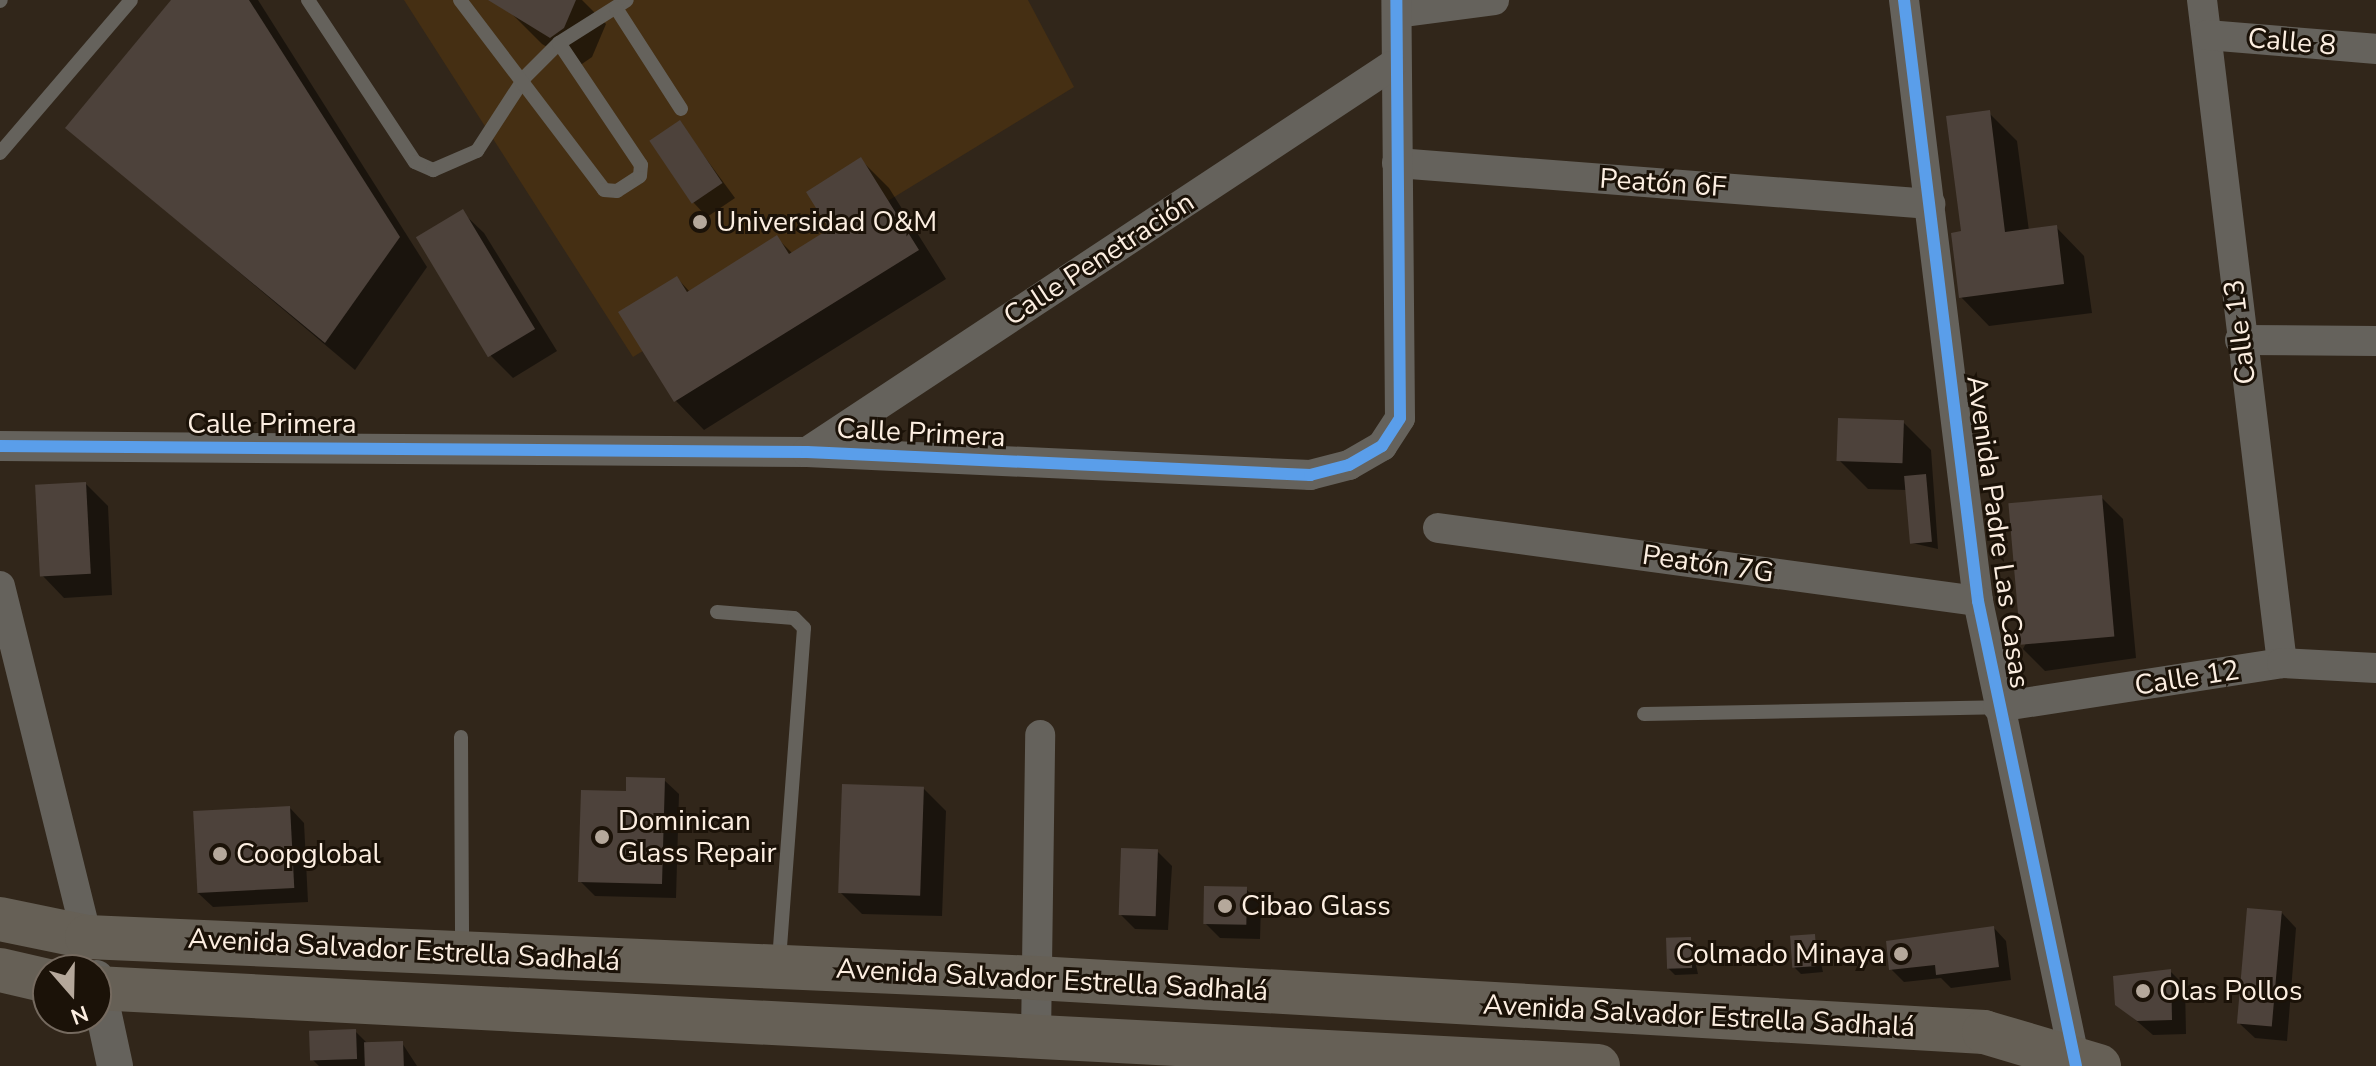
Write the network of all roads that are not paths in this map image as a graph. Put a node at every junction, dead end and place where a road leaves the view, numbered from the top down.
1 (131, 0) edge
2 (308, 0) edge
3 (460, 0) edge
4 (1494, 0) edge
5 (1904, 0) edge
6 (2202, 0) edge
7 (622, 4) edge
8 (1396, 6) edge
9 (2207, 35) junction
10 (559, 43) junction
11 (2376, 49) edge
12 (1391, 66) junction
13 (525, 77) junction
14 (681, 109) dead end
15 (0, 153) edge
16 (1397, 163) junction
17 (1930, 204) junction
18 (2240, 340) junction
19 (2376, 341) edge
20 (0, 446) edge
21 (807, 452) junction
22 (1438, 528) dead end
23 (0, 586) edge
24 (1978, 601) junction
25 (717, 612) dead end
26 (2282, 663) junction
27 (2376, 668) edge
28 (1998, 707) junction
29 (1644, 714) dead end
30 (1040, 735) dead end
31 (461, 737) dead end
32 (0, 919) edge
33 (462, 953) junction
34 (62, 954) edge
35 (90, 954) edge
36 (779, 967) junction
37 (0, 970) edge
38 (112, 971) edge
39 (112, 973) edge
40 (32, 977) edge
41 (1036, 978) junction
42 (108, 1034) edge
43 (1036, 1037) junction
44 (1384, 1060) edge
45 (1486, 1063) edge
46 (2083, 1063) edge
47 (115, 1066) edge
48 (1580, 1066) edge
49 (1598, 1066) edge

1 - 15 lane
2 - 13 lane
3 - 13 lane
4 - 8 street
5 - 17 street, Avenida Padre Las Casas
6 - 9 street, Calle 13
7 - 10 lane
7 - 14 lane
8 - 12 street, Calle Primera
9 - 11 street, Calle 8
9 - 18 street, Calle 13
10 - 13 lane
10 - 13 lane
12 - 16 street, Calle Primera
12 - 21 street, Calle Penetración
16 - 17 street, Peatón 6F
16 - 21 street, Calle Primera
17 - 24 street, Avenida Padre Las Casas
18 - 19 street
18 - 26 street, Calle 13
20 - 21 street, Calle Primera
22 - 24 street, Peatón 7G
23 - 35 street
24 - 28 street, Avenida Padre Las Casas
25 - 36 lane
26 - 27 street, Calle 12
26 - 28 street, Calle 12
28 - 29 lane
28 - 46 street, Avenida Padre Las Casas
30 - 41 street
31 - 33 lane
32 - 34 highway, Avenida Salvador Estrella Sadhalá
33 - 36 highway, Avenida Salvador Estrella Sadhalá
33 - 38 highway, Avenida Salvador Estrella Sadhalá
36 - 41 highway, Avenida Salvador Estrella Sadhalá
37 - 40 highway
39 - 43 highway, Avenida Salvador Estrella Sadhalá
41 - 43 street
41 - 46 highway, Avenida Salvador Estrella Sadhalá
42 - 47 street
43 - 44 highway, Avenida Salvador Estrella Sadhalá
44 - 45 highway, Avenida Salvador Estrella Sadhalá
45 - 48 highway, Avenida Salvador Estrella Sadhalá
48 - 49 highway, Avenida Salvador Estrella Sadhalá

